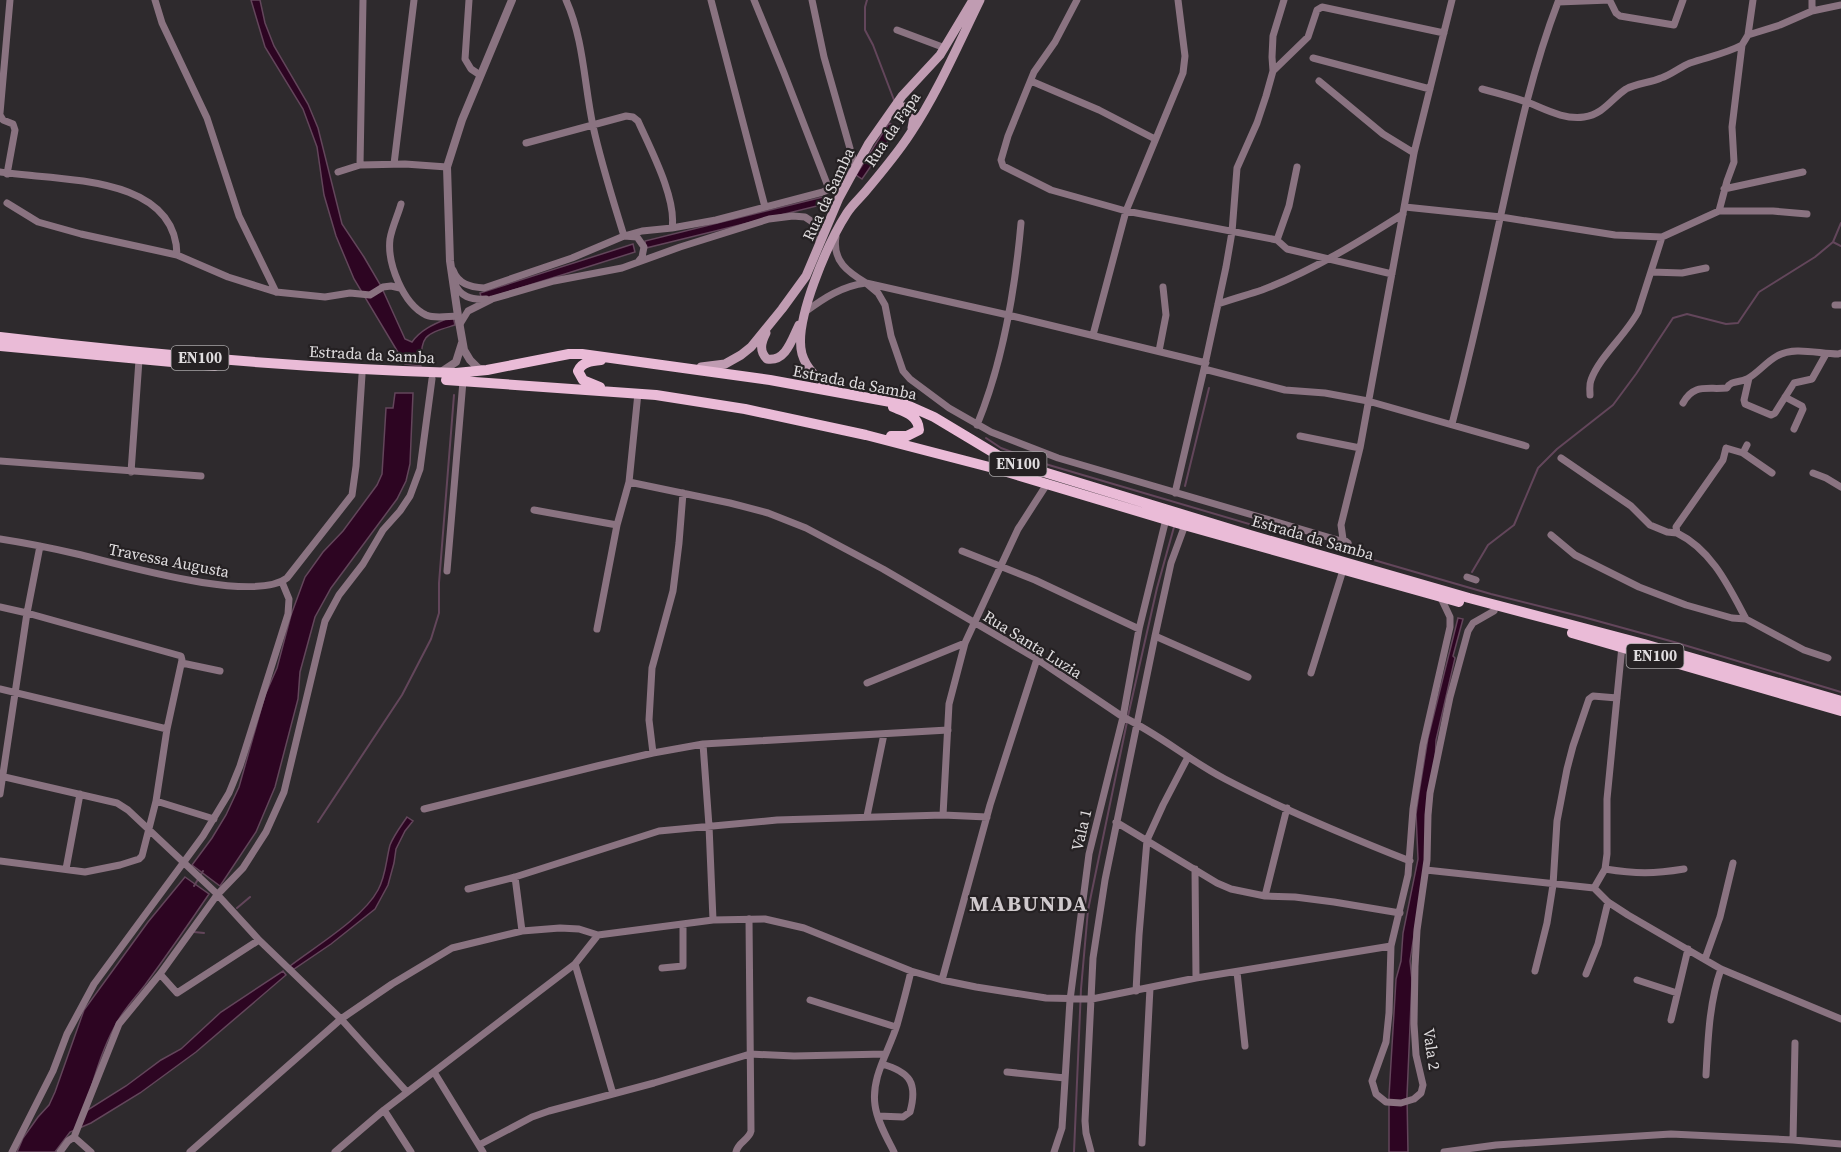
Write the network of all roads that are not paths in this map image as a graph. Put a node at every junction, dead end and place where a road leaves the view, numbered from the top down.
1 (10, 0) edge
2 (155, 0) edge
3 (363, 0) edge
4 (414, 0) edge
5 (469, 0) edge
6 (512, 0) edge
7 (566, 0) edge
8 (711, 0) edge
9 (753, 0) edge
10 (812, 0) edge
11 (973, 0) edge
12 (980, 0) edge
13 (1077, 0) edge
14 (1178, 0) edge
15 (1284, 0) edge
16 (1452, 0) edge
17 (1610, 0) edge
18 (1683, 0) edge
19 (1753, 0) edge
20 (1812, 0) edge
21 (1556, 1) edge
22 (1841, 5) edge
23 (1812, 11) junction
24 (897, 30) dead end
25 (1444, 33) junction
26 (1748, 35) junction
27 (1742, 45) junction
28 (945, 48) junction
29 (1313, 58) dead end
30 (1273, 71) junction
31 (2, 72) edge
32 (480, 75) junction
33 (1031, 81) junction
34 (1319, 81) dead end
35 (1430, 89) junction
36 (1482, 89) dead end
37 (1526, 102) junction
38 (0, 114) edge
39 (593, 125) junction
40 (879, 129) junction
41 (1155, 139) junction
42 (526, 143) dead end
43 (904, 143) junction
44 (1414, 153) junction
45 (858, 162) junction
46 (394, 164) junction
47 (360, 165) junction
48 (447, 167) junction
49 (1297, 167) dead end
50 (338, 172) dead end
51 (1803, 172) dead end
52 (3, 173) edge
53 (830, 189) junction
54 (1724, 189) junction
55 (7, 203) dead end
56 (401, 204) dead end
57 (765, 207) junction
58 (1404, 210) junction
59 (1126, 211) junction
60 (1719, 212) junction
61 (1807, 214) dead end
62 (1501, 217) junction
63 (843, 220) junction
64 (1021, 223) dead end
65 (672, 228) junction
66 (1232, 232) junction
67 (624, 236) junction
68 (1662, 237) junction
69 (1277, 240) junction
70 (816, 253) junction
71 (177, 255) junction
72 (1326, 259) junction
73 (450, 261) junction
74 (634, 264) junction
75 (1706, 268) dead end
76 (1651, 273) junction
77 (1392, 274) junction
78 (453, 280) junction
79 (866, 283) junction
80 (1163, 287) dead end
81 (400, 288) junction
82 (276, 292) junction
83 (492, 299) junction
84 (1218, 304) junction
85 (782, 309) junction
86 (805, 312) junction
87 (1008, 315) junction
88 (459, 320) junction
89 (1093, 335) junction
90 (0, 337) edge
91 (463, 340) junction
92 (0, 346) edge
93 (1159, 351) junction
94 (1826, 354) junction
95 (1840, 355) edge
96 (619, 358) junction
97 (139, 360) junction
98 (1205, 366) junction
99 (689, 368) junction
100 (487, 370) junction
101 (401, 374) junction
102 (362, 375) junction
103 (430, 376) junction
104 (1749, 378) junction
105 (463, 381) junction
106 (618, 391) junction
107 (839, 392) junction
108 (638, 393) junction
109 (1590, 395) dead end
110 (1785, 397) junction
111 (874, 398) junction
112 (1368, 401) junction
113 (1683, 403) dead end
114 (1452, 424) junction
115 (977, 425) junction
116 (1794, 429) dead end
117 (866, 435) junction
118 (1300, 436) dead end
119 (1747, 445) dead end
120 (1526, 446) dead end
121 (1359, 447) junction
122 (1743, 453) junction
123 (1561, 458) dead end
124 (0, 461) edge
125 (131, 472) junction
126 (1772, 473) dead end
127 (1813, 473) dead end
128 (201, 476) dead end
129 (629, 482) junction
130 (1047, 484) junction
131 (1841, 487) edge
132 (683, 493) junction
133 (1174, 493) junction
134 (534, 510) dead end
135 (1166, 519) junction
136 (617, 525) junction
137 (1185, 525) junction
138 (1341, 525) junction
139 (1677, 533) junction
140 (1320, 535) junction
141 (1551, 535) dead end
142 (0, 539) edge
143 (40, 546) junction
144 (962, 551) dead end
145 (1000, 566) junction
146 (1343, 570) junction
147 (447, 571) dead end
148 (1467, 577) dead end
149 (1476, 580) dead end
150 (282, 582) junction
151 (1441, 597) junction
152 (0, 607) edge
153 (1494, 611) junction
154 (27, 613) junction
155 (1746, 619) junction
156 (974, 624) junction
157 (597, 629) dead end
158 (1139, 629) junction
159 (1155, 636) junction
160 (966, 644) junction
161 (1622, 646) junction
162 (1828, 658) dead end
163 (1037, 659) junction
164 (182, 663) junction
165 (219, 671) dead end
166 (1311, 673) dead end
167 (1248, 677) dead end
168 (867, 683) dead end
169 (0, 689) edge
170 (15, 692) junction
171 (1617, 698) junction
172 (1841, 701) edge
173 (1841, 711) edge
174 (1125, 718) junction
175 (1137, 724) junction
176 (166, 729) junction
177 (948, 730) junction
178 (884, 734) junction
179 (703, 744) junction
180 (653, 753) junction
181 (1188, 757) junction
182 (1, 776) edge
183 (0, 794) edge
184 (80, 794) junction
185 (156, 801) junction
186 (1287, 808) junction
187 (424, 809) dead end
188 (943, 815) junction
189 (867, 816) junction
190 (987, 817) junction
191 (214, 819) junction
192 (1116, 822) junction
193 (709, 826) junction
194 (148, 827) junction
195 (1147, 840) junction
196 (0, 861) edge
197 (1410, 861) junction
198 (182, 862) junction
199 (1733, 863) dead end
200 (66, 869) junction
201 (1196, 869) junction
202 (1605, 869) junction
203 (1684, 869) dead end
204 (1426, 870) junction
205 (514, 877) junction
206 (1552, 885) junction
207 (1594, 888) junction
208 (468, 889) dead end
209 (216, 893) junction
210 (1265, 896) junction
211 (1608, 902) junction
212 (1400, 913) junction
213 (749, 919) junction
214 (713, 920) junction
215 (683, 924) junction
216 (522, 931) junction
217 (598, 935) junction
218 (259, 940) junction
219 (1391, 945) junction
220 (1688, 949) junction
221 (1705, 959) junction
222 (575, 964) junction
223 (662, 968) dead end
224 (1721, 969) junction
225 (911, 971) junction
226 (1535, 971) dead end
227 (1237, 972) junction
228 (160, 974) junction
229 (1586, 974) dead end
230 (1196, 978) junction
231 (942, 980) junction
232 (1637, 980) dead end
233 (1150, 988) junction
234 (1136, 991) junction
235 (1677, 993) junction
236 (810, 1000) dead end
237 (1072, 1000) junction
238 (1089, 1000) junction
239 (341, 1019) junction
240 (1841, 1019) edge
241 (1671, 1020) dead end
242 (896, 1027) junction
243 (1795, 1043) dead end
244 (1245, 1046) dead end
245 (750, 1054) junction
246 (885, 1054) junction
247 (882, 1064) junction
248 (434, 1072) junction
249 (1007, 1072) dead end
250 (1706, 1075) dead end
251 (1065, 1078) junction
252 (407, 1092) junction
253 (613, 1094) junction
254 (384, 1110) junction
255 (878, 1116) junction
256 (74, 1137) junction
257 (1793, 1140) junction
258 (1142, 1143) dead end
259 (1841, 1143) edge
260 (481, 1149) edge
261 (12, 1152) edge
262 (60, 1152) edge
263 (91, 1152) edge
264 (190, 1152) edge
265 (335, 1152) edge
266 (411, 1152) edge
267 (736, 1152) edge
268 (894, 1152) edge
269 (1054, 1152) edge
270 (1091, 1152) edge
271 (1444, 1152) edge

1 - 31 street
2 - 82 street
3 - 47 street
4 - 46 street
5 - 32 street
6 - 32 street
7 - 39 street
8 - 57 street
9 - 53 street
10 - 45 street
11 - 28 main road, Rua da Samba
12 - 43 main road, Rua da Fapa
13 - 33 street
14 - 41 street
15 - 30 street
16 - 25 street
17 - 18 street
17 - 21 street
19 - 26 street
20 - 23 street
21 - 37 street
22 - 23 street
23 - 26 street
24 - 28 street
25 - 30 street
25 - 35 street
26 - 27 street
27 - 37 street
27 - 54 street
28 - 40 main road, Rua da Samba
29 - 35 street
30 - 66 street
31 - 38 street
32 - 48 street
33 - 41 street
33 - 59 street
34 - 44 street
35 - 44 street
36 - 37 street
37 - 62 street
38 - 52 street
39 - 42 street
39 - 65 street
39 - 67 street
40 - 43 main road
40 - 45 main road, Rua da Samba
41 - 59 street
43 - 63 main road, Rua da Fapa
44 - 58 street
45 - 53 street
45 - 70 main road, Rua da Samba
46 - 47 street
46 - 48 street
47 - 50 street
48 - 73 street
49 - 69 street
51 - 54 street
52 - 71 street
53 - 57 street
54 - 60 street
55 - 71 street
56 - 81 street
57 - 65 street
58 - 62 street
58 - 72 street
58 - 77 street
59 - 66 street
59 - 89 street
60 - 61 street
60 - 68 street
62 - 68 street
62 - 114 street
63 - 79 street, Estrada da Samba
63 - 86 main road, Rua da Fapa
64 - 87 street
65 - 67 street
66 - 69 street
66 - 84 street
67 - 73 street
67 - 74 street
68 - 76 street
69 - 72 street
70 - 74 street
70 - 85 main road, Rua da Samba
71 - 82 street
72 - 77 street
72 - 84 street
73 - 78 street
74 - 83 street
75 - 76 street
76 - 109 street
77 - 112 street
78 - 83 street
78 - 88 street
79 - 86 street
79 - 87 street
79 - 115 street, Estrada da Samba
80 - 93 street
81 - 82 street
81 - 88 street
83 - 88 street
84 - 98 street
85 - 86 main road
85 - 99 main road, Rua da Samba
86 - 107 main road, Rua da Fapa
87 - 89 street
87 - 115 street
88 - 91 street
89 - 93 street
90 - 101 main road, Estrada da Samba / EN100
91 - 100 street
91 - 103 street
92 - 97 main road, Estrada da Samba / EN100
93 - 98 street
94 - 95 street
94 - 104 street
94 - 110 street
96 - 99 main road, Estrada da Samba / EN100
96 - 100 main road, Estrada da Samba / EN100
96 - 106 main road
97 - 102 main road, Estrada da Samba / EN100
97 - 125 street
98 - 112 street
98 - 133 street
99 - 107 main road, Estrada da Samba / EN100
100 - 103 main road, Estrada da Samba / EN100
101 - 102 main road, Estrada da Samba / EN100
101 - 103 main road, Estrada da Samba / EN100
102 - 150 street
103 - 105 main road, Estrada da Samba / EN100
103 - 209 street
104 - 110 street
104 - 113 street
105 - 106 main road, Estrada da Samba / EN100
105 - 147 street
106 - 108 main road, Estrada da Samba / EN100
107 - 111 main road, Estrada da Samba / EN100
108 - 117 main road, Estrada da Samba / EN100
108 - 129 street
110 - 116 street
111 - 117 main road
111 - 172 main road, Estrada da Samba / EN100
112 - 114 street
112 - 121 street
114 - 120 street
115 - 133 street, Estrada da Samba
117 - 130 main road, Estrada da Samba / EN100
118 - 121 street
119 - 122 street
121 - 138 street
122 - 126 street
122 - 139 street
123 - 139 street
124 - 125 street
125 - 128 street
127 - 131 street
129 - 132 street, Rua Santa Luzia
129 - 136 street
130 - 135 main road, Estrada da Samba / EN100
130 - 145 street
132 - 156 street, Rua Santa Luzia
132 - 180 street
133 - 140 street, Estrada da Samba
134 - 136 street
135 - 137 main road, Estrada da Samba / EN100
135 - 158 street, Vala 1
136 - 157 street
137 - 146 main road, Estrada da Samba / EN100
137 - 159 street, Vala 1
138 - 140 street
138 - 140 street, Estrada da Samba
139 - 155 street
141 - 155 street
142 - 143 street, Travessa Augusta
143 - 150 street, Travessa Augusta
143 - 154 street
144 - 145 street
145 - 156 street
145 - 158 street
146 - 151 main road, Estrada da Samba / EN100
146 - 166 street
148 - 149 street
150 - 191 street
151 - 153 main road, Estrada da Samba / EN100
151 - 197 street, Vala 2
152 - 154 street
153 - 161 main road, Estrada da Samba / EN100
153 - 204 street, Vala 2
154 - 164 street
154 - 170 street
155 - 162 street
156 - 160 street
156 - 163 street, Rua Santa Luzia
158 - 174 street, Vala 1
159 - 167 street
159 - 175 street, Vala 1
160 - 168 street
160 - 177 street
161 - 171 street
161 - 173 main road, Estrada da Samba / EN100
163 - 174 street, Rua Santa Luzia
163 - 190 street
164 - 165 street
164 - 176 street
169 - 170 street
170 - 176 street
170 - 182 street
171 - 202 street
171 - 206 street
174 - 175 street, Rua Santa Luzia
174 - 237 street, Vala 1
175 - 181 street, Rua Santa Luzia
175 - 192 street, Vala 1
176 - 185 street
177 - 178 street
177 - 188 street
178 - 179 street
178 - 189 street
179 - 180 street
179 - 193 street
180 - 187 street
181 - 186 street, Rua Santa Luzia
181 - 195 street
182 - 183 street
182 - 184 street
184 - 194 street
184 - 200 street
185 - 191 street
185 - 194 street
186 - 197 street, Rua Santa Luzia
186 - 210 street
188 - 189 street
188 - 190 street
189 - 193 street
190 - 231 street
191 - 198 street
192 - 195 street
192 - 238 street, Vala 1
193 - 205 street
193 - 214 street
194 - 198 street
194 - 200 street
195 - 201 street
195 - 234 street
196 - 200 street
197 - 212 street, Vala 2
198 - 209 street
198 - 261 street
199 - 221 street
201 - 210 street
201 - 230 street
202 - 203 street
202 - 207 street
204 - 206 street
204 - 219 street, Vala 2
205 - 208 street
205 - 216 street
206 - 207 street
206 - 226 street
207 - 211 street
209 - 218 street
209 - 228 street
210 - 212 street
211 - 220 street
211 - 229 street
212 - 219 street, Vala 2
213 - 214 street
213 - 225 street
213 - 245 street
214 - 215 street
215 - 217 street
215 - 223 street
216 - 217 street
216 - 239 street
217 - 222 street
218 - 228 street
218 - 239 street
219 - 227 street
220 - 221 street
220 - 235 street
221 - 224 street
222 - 248 street
222 - 253 street
224 - 240 street
224 - 250 street
225 - 231 street
225 - 242 street
227 - 230 street
227 - 244 street
228 - 256 street
230 - 233 street
231 - 237 street
232 - 235 street
233 - 234 street
233 - 258 street
234 - 238 street
235 - 241 street
236 - 242 street
237 - 238 street
237 - 251 street, Vala 1
238 - 270 street, Vala 1
239 - 252 street
239 - 264 street
242 - 246 street
243 - 257 street
245 - 246 street
245 - 253 street
245 - 267 street
246 - 247 street
247 - 255 street
247 - 255 street
248 - 252 street
248 - 260 street
249 - 251 street
251 - 269 street, Vala 1
252 - 254 street
253 - 260 street
254 - 265 street
254 - 266 street
255 - 268 street
256 - 262 street
256 - 263 street
257 - 259 street
257 - 271 street

